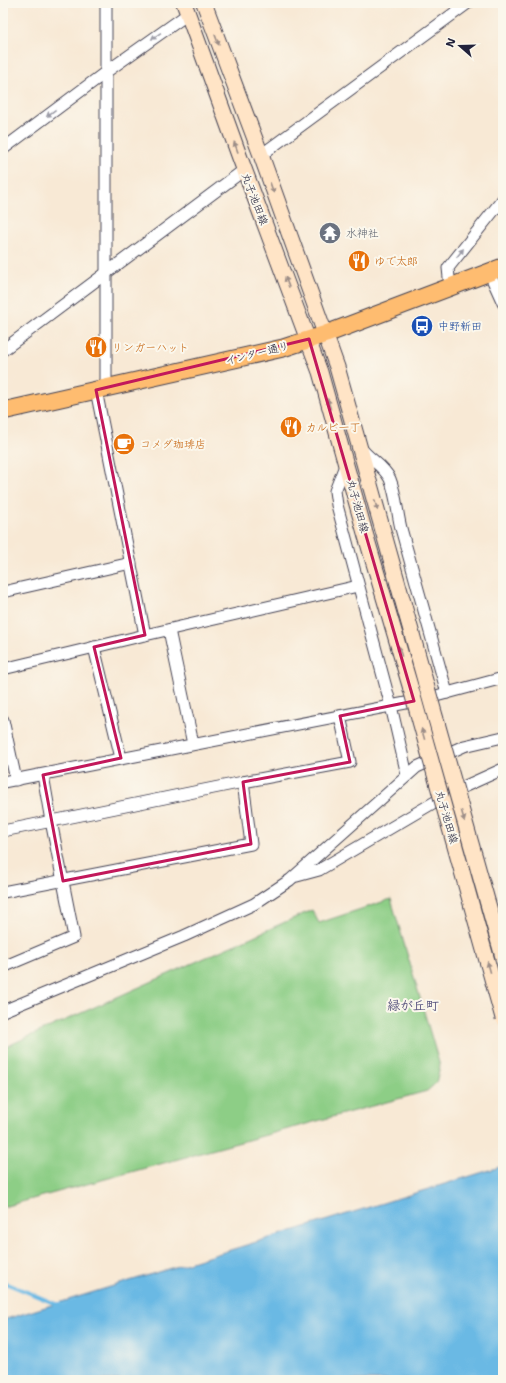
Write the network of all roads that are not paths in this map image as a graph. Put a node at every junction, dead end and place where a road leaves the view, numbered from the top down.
1 (106, 3) edge
2 (204, 3) edge
3 (468, 3) edge
4 (186, 8) edge
5 (106, 72) junction
6 (3, 149) edge
7 (261, 155) junction
8 (244, 170) junction
9 (503, 199) edge
10 (496, 270) edge
11 (106, 273) junction
12 (450, 287) junction
13 (503, 303) edge
14 (326, 334) junction
15 (308, 339) junction
16 (3, 350) edge
17 (101, 389) junction
18 (3, 411) edge
19 (361, 448) junction
20 (346, 463) junction
21 (131, 563) junction
22 (358, 586) junction
23 (3, 592) edge
24 (169, 630) junction
25 (145, 635) junction
26 (94, 647) junction
27 (3, 669) edge
28 (503, 678) edge
29 (447, 693) junction
30 (390, 706) junction
31 (340, 716) junction
32 (3, 720) edge
33 (503, 737) edge
34 (194, 744) junction
35 (121, 758) junction
36 (503, 769) edge
37 (43, 775) junction
38 (407, 775) junction
39 (16, 780) junction
40 (3, 782) edge
41 (243, 782) junction
42 (51, 821) junction
43 (3, 831) edge
44 (295, 876) junction
45 (63, 881) junction
46 (3, 892) edge
47 (503, 957) edge
48 (3, 967) edge
49 (3, 1011) edge
50 (503, 1018) edge

1 - 5 street
2 -> 7 street, 丸子池田線
3 - 7 street
4 -> 5 street
8 -> 4 street, 丸子池田線
5 -> 6 street
5 - 11 street
7 -> 14 street, 丸子池田線
8 - 11 street
15 -> 8 street, 丸子池田線
12 -> 9 street
10 - 12 main road, インター通り
10 - 13 street
11 - 16 street
11 - 17 street
12 - 14 main road, インター通り
14 - 15 main road, インター通り
14 - 19 street, 丸子池田線
15 - 17 main road, インター通り
20 -> 15 street, 丸子池田線
17 - 18 main road, インター通り
17 - 21 street
19 - 29 street
19 -> 47 street, 丸子池田線, bridge
20 - 22 street
50 -> 20 street, 丸子池田線, bridge
21 - 23 street
21 - 25 street
22 - 24 street
22 - 30 street
24 - 25 street
24 - 34 street
25 - 26 street
26 - 27 street
26 - 35 street
28 - 29 street
29 - 30 street
30 - 31 street
30 - 38 street
31 - 34 street
31 - 41 street
32 - 39 street
33 - 38 street
34 - 35 street
35 - 37 street
36 - 44 street
37 - 39 street
37 - 42 street
38 - 44 street
39 - 40 street
41 - 42 street
41 - 45 street
42 - 43 street
42 - 45 street
44 - 49 street
45 - 46 street
45 - 48 street

